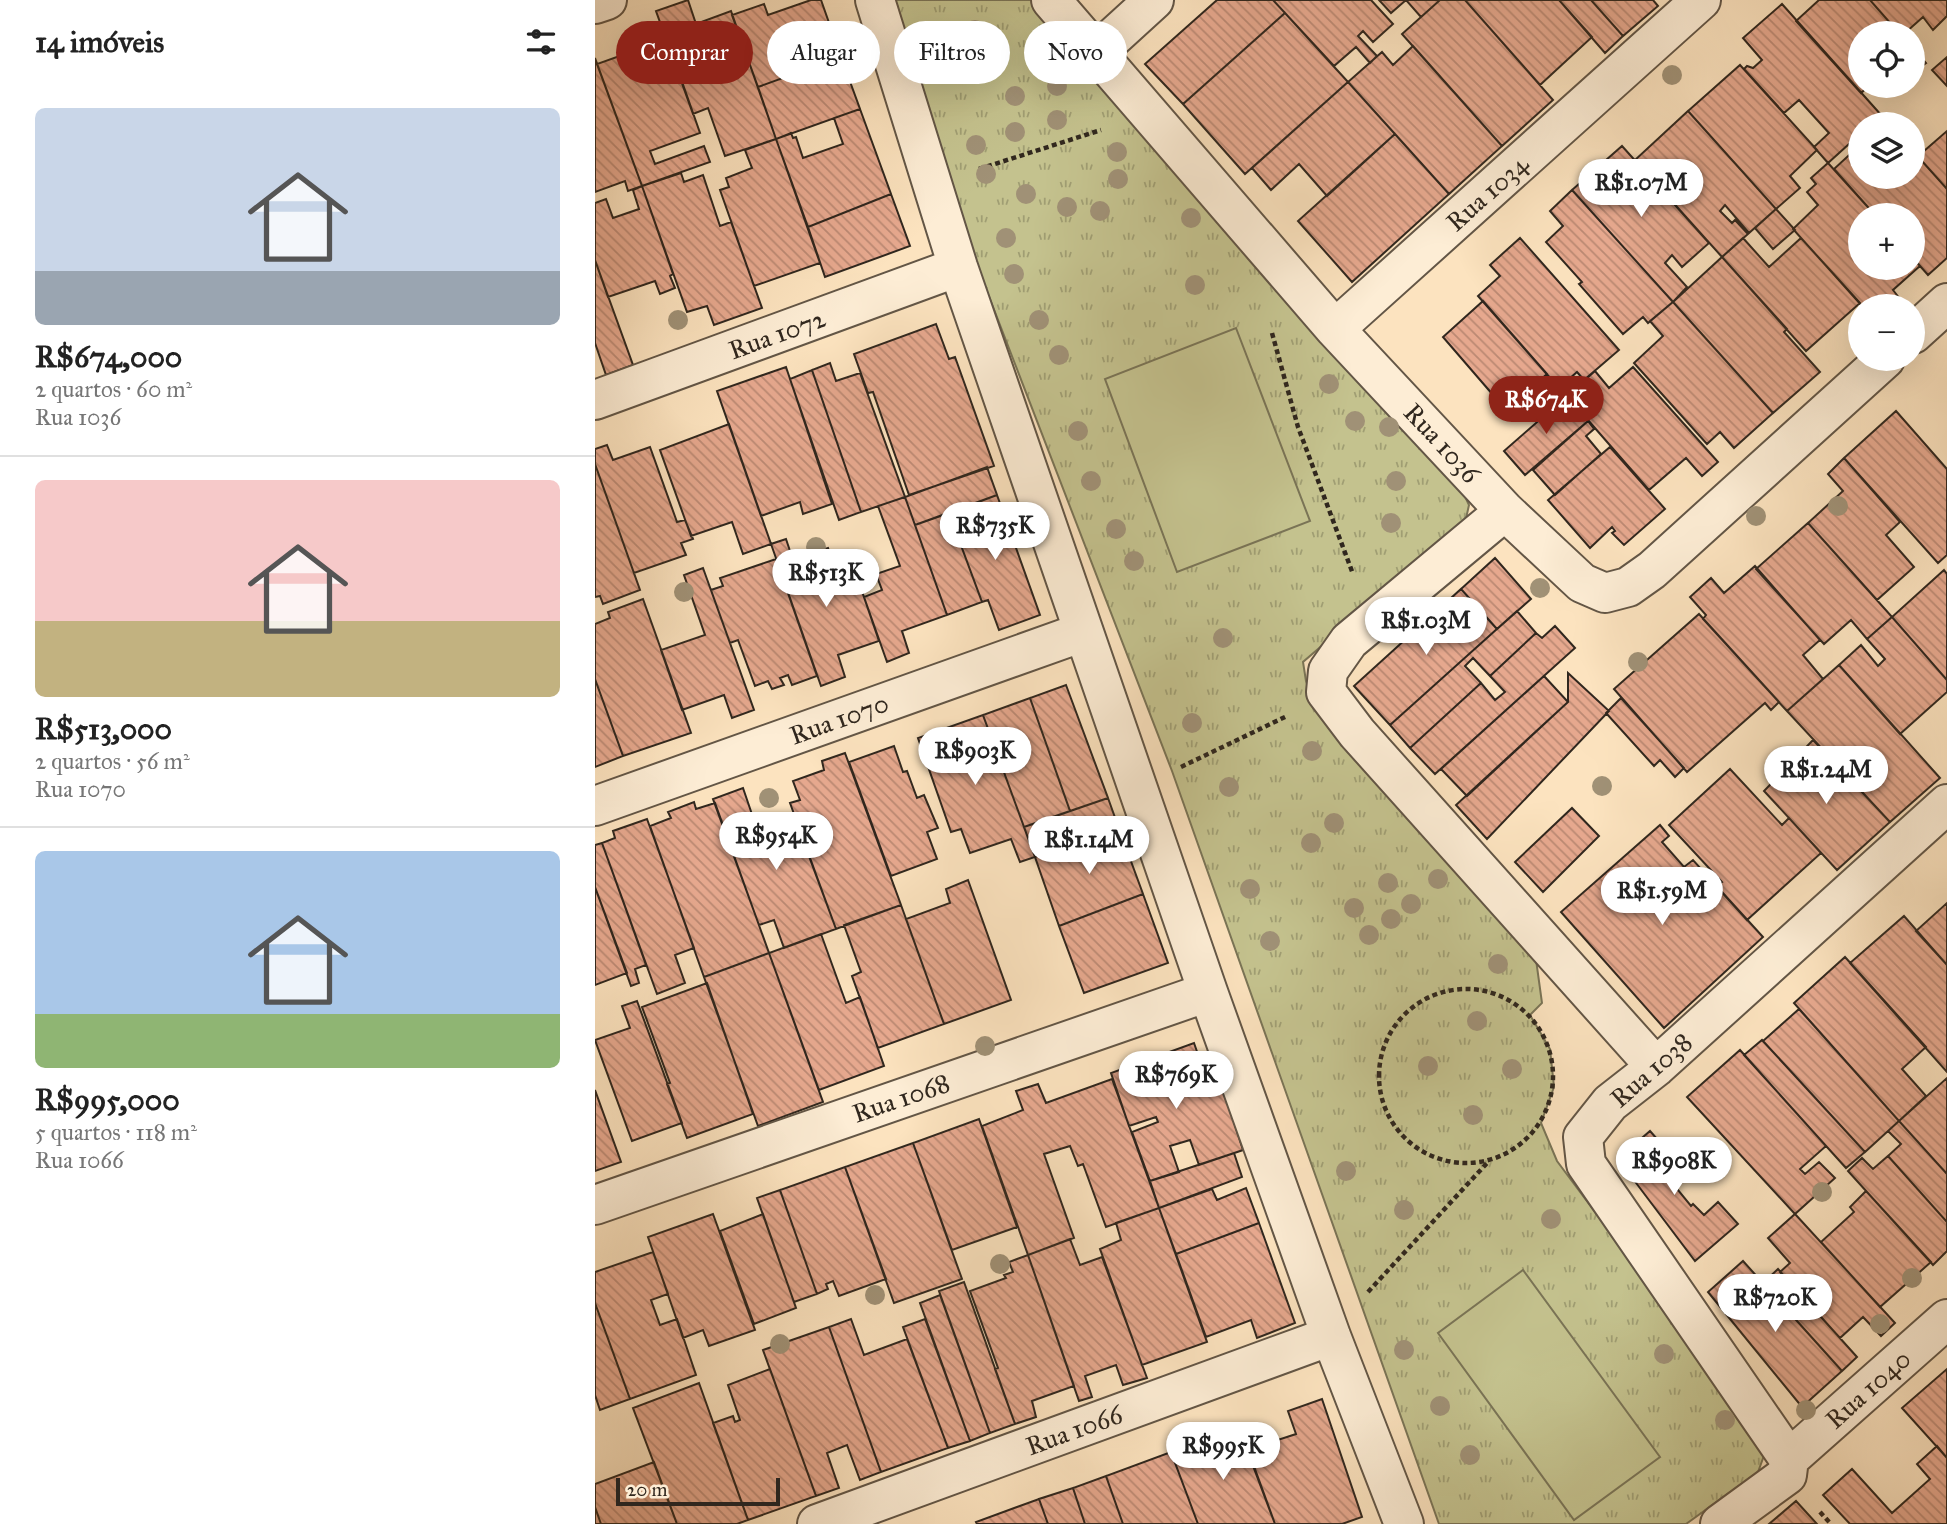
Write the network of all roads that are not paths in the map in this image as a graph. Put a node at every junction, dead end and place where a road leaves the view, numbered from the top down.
1 (607, 0) edge
2 (875, 0) edge
3 (1051, 0) edge
4 (1154, 0) edge
5 (1701, 0) edge
6 (595, 4) edge
7 (1070, 21) edge
8 (1127, 25) edge
9 (1124, 84) edge
10 (958, 267) junction
11 (1947, 303) edge
12 (1925, 323) edge
13 (1335, 329) junction
14 (1872, 371) edge
15 (595, 400) edge
16 (1505, 511) junction
17 (1083, 632) junction
18 (1947, 804) edge
19 (595, 806) edge
20 (1208, 992) junction
21 (1656, 1067) junction
22 (595, 1205) edge
23 (1947, 1319) edge
24 (1331, 1336) junction
25 (1790, 1460) junction
26 (817, 1524) edge
27 (1403, 1524) edge
28 (1720, 1524) edge

1 - 6 street
2 - 10 street
3 - 7 street, Rua 1036
4 - 8 street
5 - 13 street, Rua 1034
9 - 13 street, Rua 1036
10 - 15 street, Rua 1072
10 - 17 street
11 - 12 street
13 - 16 street, Rua 1036
14 - 16 street, Rua 1036
16 - 21 street
17 - 19 street, Rua 1070
17 - 20 street
18 - 21 street, Rua 1038
20 - 22 street, Rua 1068
20 - 24 street
21 - 25 street, Rua 1038
23 - 25 street, Rua 1040
24 - 26 street, Rua 1066
24 - 27 street
25 - 28 street, Rua 1040

